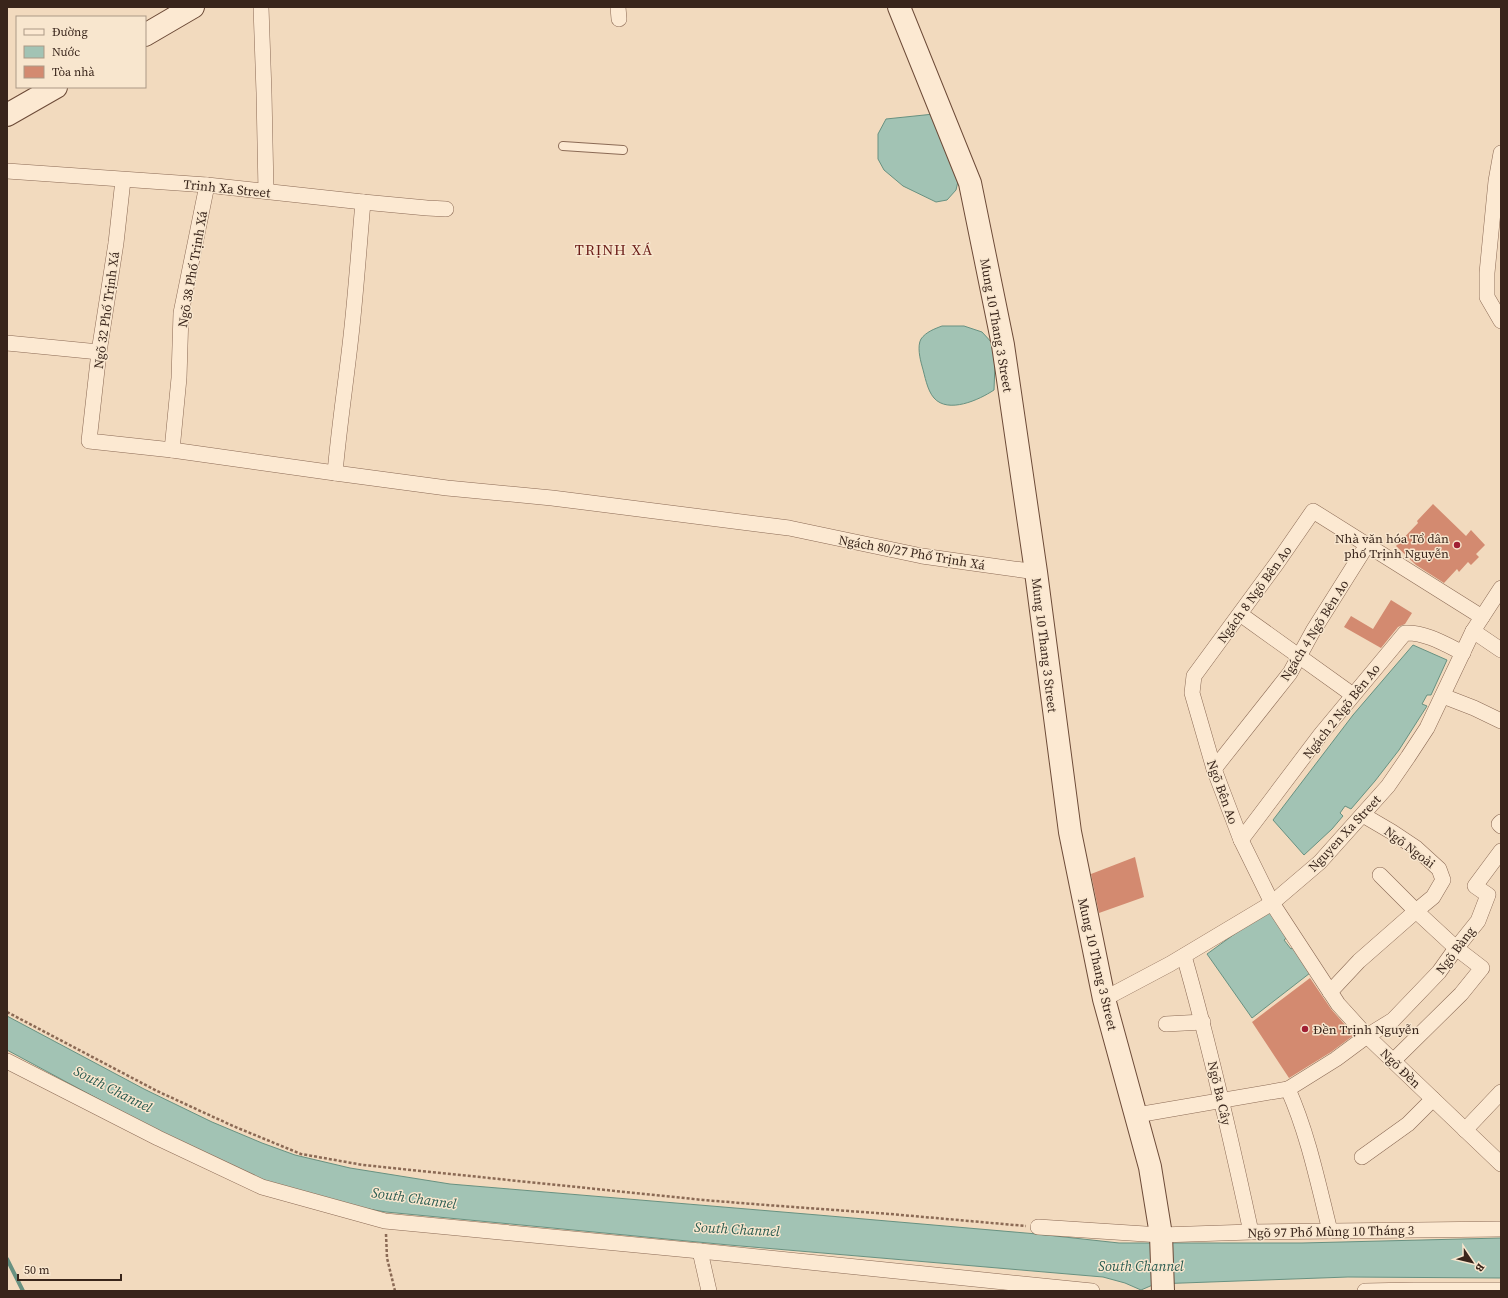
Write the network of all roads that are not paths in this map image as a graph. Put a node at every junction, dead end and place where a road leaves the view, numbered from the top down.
1 (193, 7) edge
2 (261, 7) edge
3 (899, 7) edge
4 (146, 34) edge
5 (54, 88) edge
6 (7, 116) edge
7 (563, 146) dead end
8 (623, 150) dead end
9 (1501, 153) edge
10 (7, 171) edge
11 (123, 180) junction
12 (207, 184) junction
13 (266, 191) junction
14 (363, 202) junction
15 (446, 209) dead end
16 (1496, 224) edge
17 (1501, 320) edge
18 (7, 343) edge
19 (99, 352) junction
20 (89, 441) joint
21 (172, 450) junction
22 (335, 473) junction
23 (1367, 545) junction
24 (1036, 572) junction
25 (1501, 588) edge
26 (1240, 614) junction
27 (1482, 617) junction
28 (1473, 631) junction
29 (1501, 650) edge
30 (1463, 653) junction
31 (1298, 656) junction
32 (1194, 676) joint
33 (1353, 695) junction
34 (1443, 696) junction
35 (1501, 721) edge
36 (1214, 769) junction
37 (1363, 814) junction
38 (1501, 822) edge
39 (1501, 826) edge
40 (1241, 840) junction
41 (1501, 851) edge
42 (1380, 875) dead end
43 (1272, 903) junction
44 (1416, 911) junction
45 (1456, 948) junction
46 (1184, 956) junction
47 (1330, 992) junction
48 (1104, 998) junction
49 (1203, 1022) junction
50 (1166, 1024) dead end
51 (1367, 1036) junction
52 (7, 1061) edge
53 (1393, 1061) junction
54 (1288, 1089) junction
55 (1501, 1092) edge
56 (1433, 1099) junction
57 (1222, 1100) junction
58 (1136, 1115) junction
59 (1465, 1130) junction
60 (1362, 1157) dead end
61 (1501, 1164) edge
62 (1038, 1227) road end
63 (1501, 1229) edge
64 (1330, 1231) junction
65 (1251, 1232) junction
66 (1161, 1235) junction
67 (700, 1251) junction
68 (1501, 1290) edge
69 (709, 1291) edge
70 (1092, 1291) edge
71 (1163, 1291) edge
72 (1364, 1291) edge

1 - 4 main road
2 - 13 street
3 - 24 main road, Mung 10 Thang 3 Street
5 - 6 main road
7 - 8 lane
9 - 16 street
10 - 11 street, Trinh Xa Street
11 - 12 street, Trinh Xa Street
11 - 19 street, Ngõ 32 Phố Trịnh Xá
12 - 13 street, Trinh Xa Street
12 - 21 street, Ngõ 38 Phố Trịnh Xá
13 - 14 street, Trinh Xa Street
14 - 15 street, Trinh Xa Street
14 - 22 street
16 - 17 street
18 - 19 street
19 - 20 street, Ngõ 32 Phố Trịnh Xá
20 - 21 street, Ngách 80/27 Phố Trịnh Xá
21 - 22 street, Ngách 80/27 Phố Trịnh Xá
22 - 24 street, Ngách 80/27 Phố Trịnh Xá
23 - 26 street, Ngách 8 Ngõ Bên Ao
23 - 27 street
23 - 31 street, Ngách 4 Ngõ Bên Ao
24 - 48 main road, Mung 10 Thang 3 Street
25 - 27 street, Nguyen Xa Street
26 - 31 street
26 - 32 street, Ngách 8 Ngõ Bên Ao
27 - 28 street, Nguyen Xa Street
28 - 29 street
28 - 30 street, Nguyen Xa Street
30 - 33 street, Ngách 2 Ngõ Bên Ao
30 - 34 street, Nguyen Xa Street
31 - 33 street
31 - 36 street, Ngách 4 Ngõ Bên Ao
32 - 36 street, Ngõ Bên Ao
33 - 40 street, Ngách 2 Ngõ Bên Ao
34 - 35 street
34 - 37 street, Nguyen Xa Street
36 - 40 street, Ngõ Bên Ao
37 - 43 street, Nguyen Xa Street
37 - 44 street, Ngõ Ngoài
38 - 39 street
40 - 43 street, Ngõ Bên Ao
41 - 45 street, Ngõ Bàng
42 - 44 street
43 - 46 street, Nguyen Xa Street
43 - 47 street, Ngõ Đền
44 - 45 street
44 - 47 street
45 - 51 street, Ngõ Bàng
45 - 53 street
46 - 48 street, Nguyen Xa Street
46 - 49 street, Ngõ Ba Cây
47 - 51 street, Ngõ Đền
48 - 58 main road, Mung 10 Thang 3 Street
49 - 50 street
49 - 57 street, Ngõ Ba Cây
51 - 53 street, Ngõ Đền
51 - 54 street, Ngõ Bàng
52 - 67 street
53 - 56 street, Ngõ Đền
54 - 57 street
54 - 64 street
55 - 59 street
56 - 59 street, Ngõ Đền
56 - 60 street
57 - 58 street
57 - 65 street, Ngõ Ba Cây
58 - 66 main road, Mung 10 Thang 3 Street
59 - 61 street, Ngõ Đền
62 - 66 street, Ngõ 97 Phố Mùng 10 Tháng 3
63 - 64 street, Ngõ 97 Phố Mùng 10 Tháng 3
64 - 65 street, Ngõ 97 Phố Mùng 10 Tháng 3
65 - 66 street, Ngõ 97 Phố Mùng 10 Tháng 3
66 - 71 main road, Mung 10 Thang 3 Street
67 - 69 street
67 - 70 street
68 - 72 street

